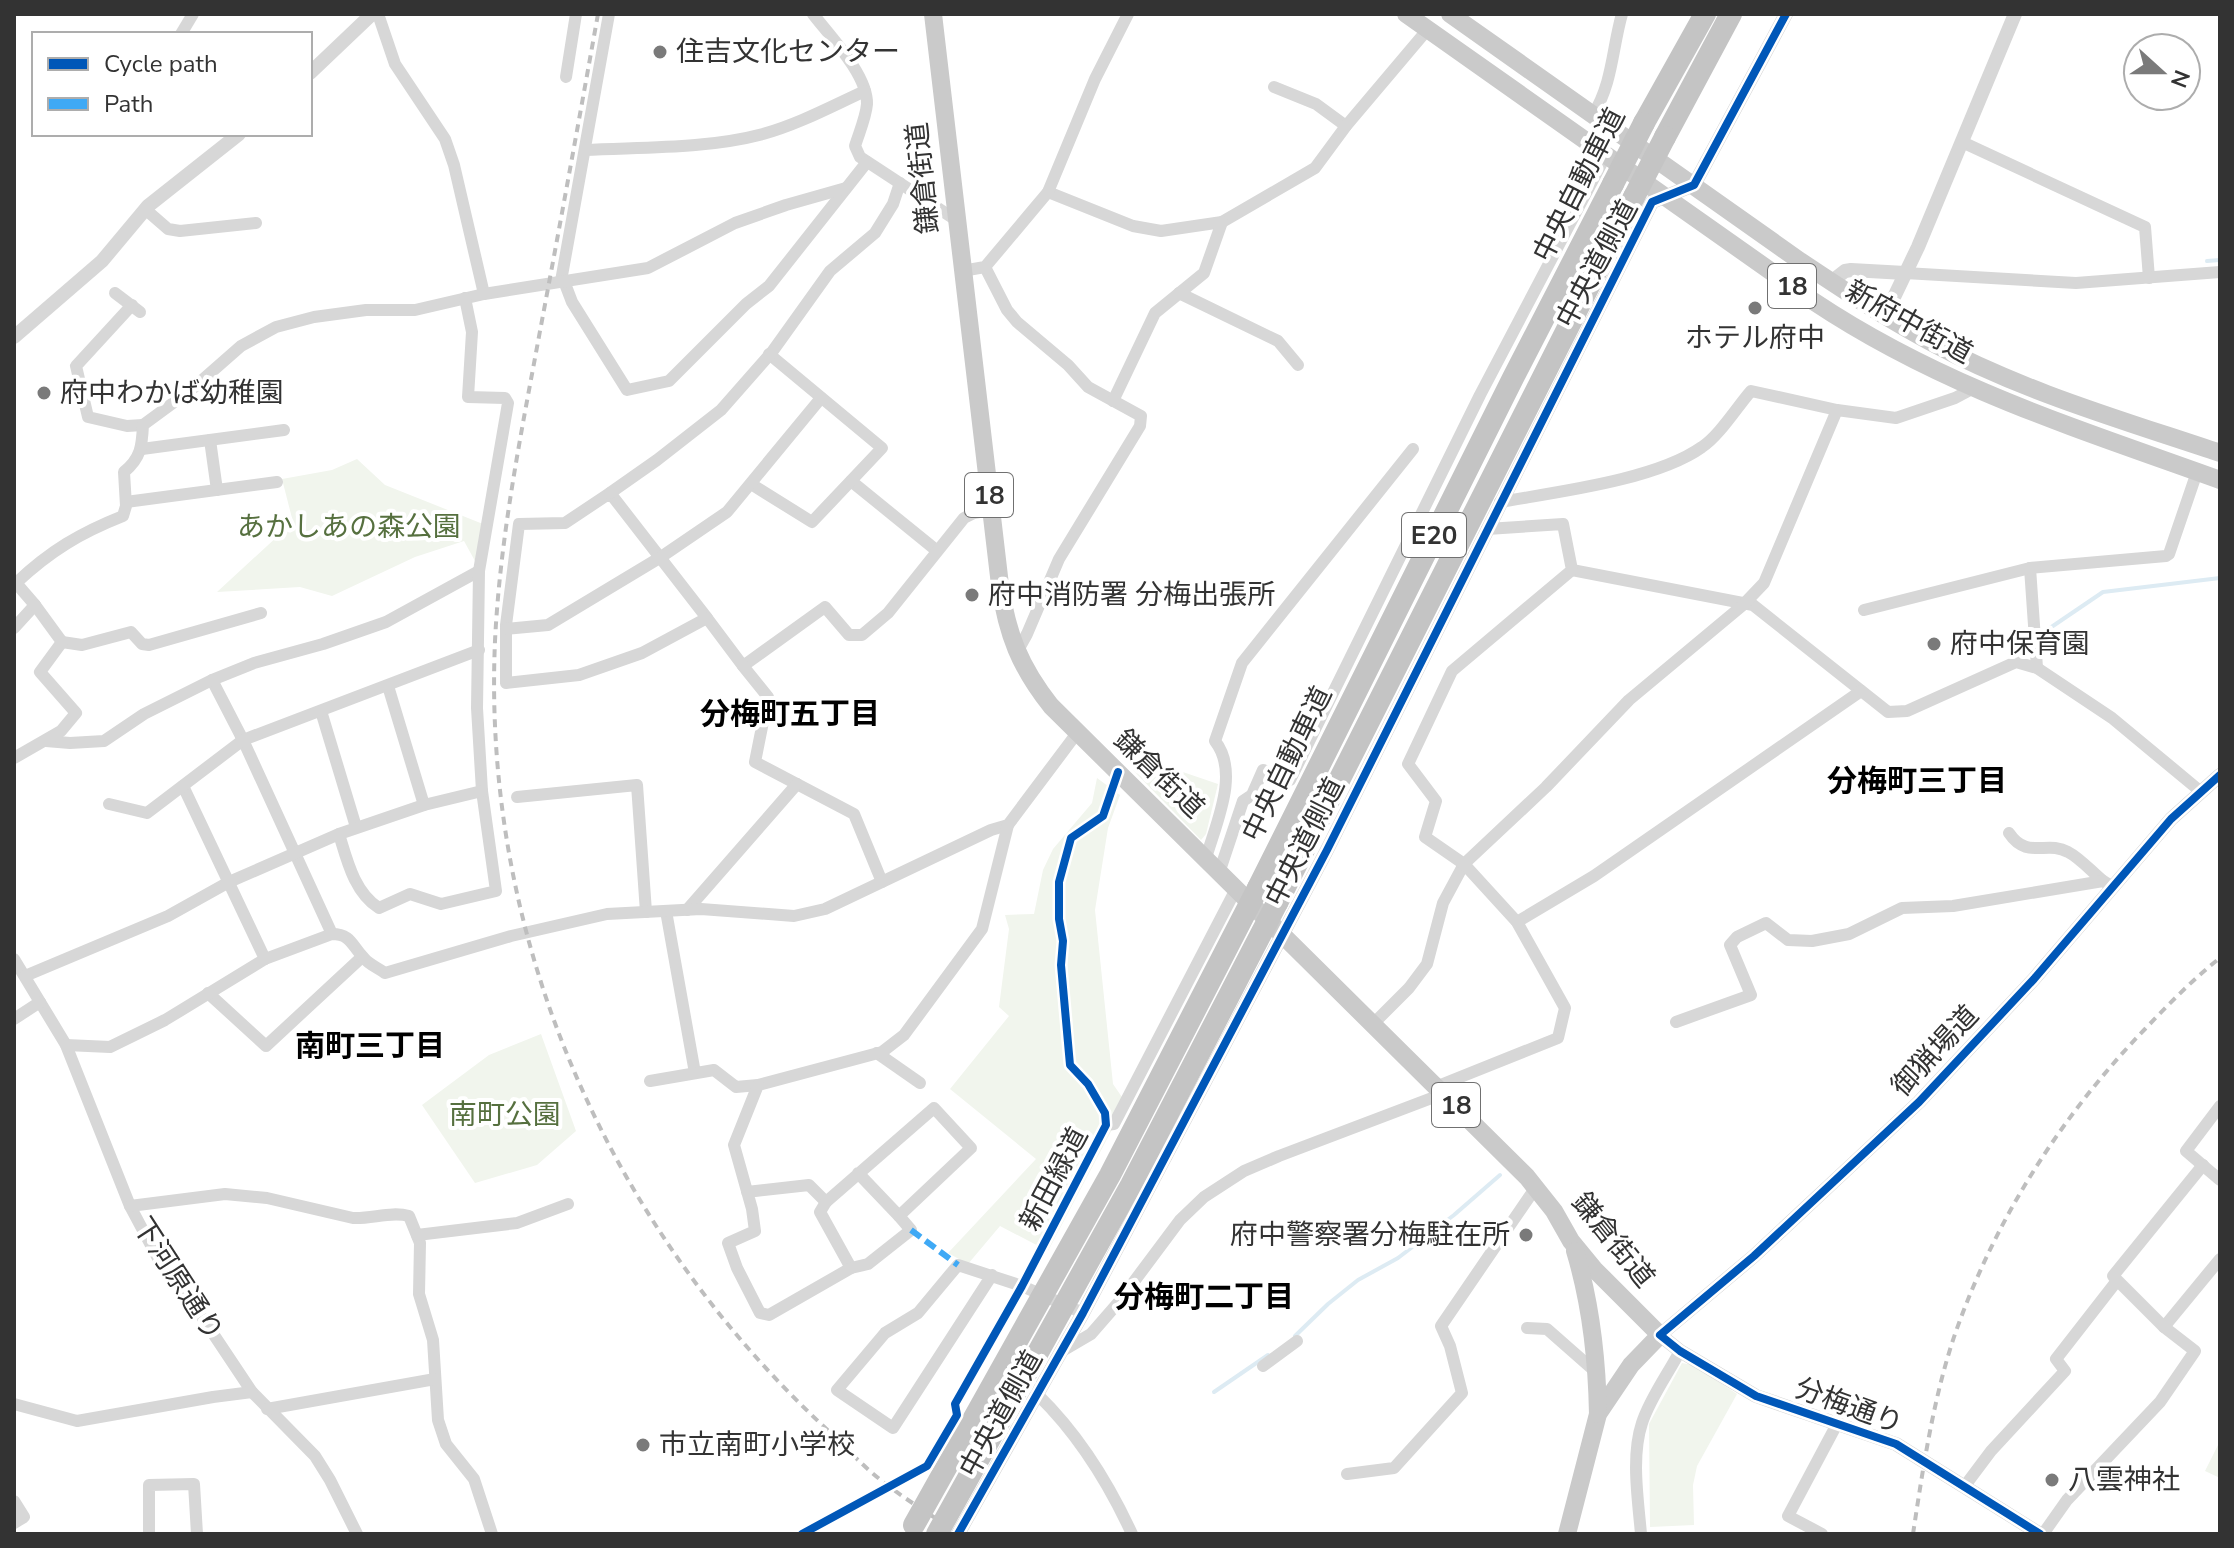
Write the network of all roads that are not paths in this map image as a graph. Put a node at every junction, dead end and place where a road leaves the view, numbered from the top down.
1 (193, 14) edge
2 (375, 14) edge
3 (576, 14) edge
4 (609, 14) edge
5 (813, 14) edge
6 (933, 14) edge
7 (1128, 14) edge
8 (1406, 14) edge
9 (1450, 14) edge
10 (1622, 14) edge
11 (1705, 14) edge
12 (1731, 14) edge
13 (1786, 14) edge
14 (2015, 14) edge
15 (1428, 29) junction
16 (182, 32) edge
17 (312, 71) edge
18 (566, 77) dead end
19 (1274, 87) dead end
20 (865, 91) junction
21 (1593, 115) junction
22 (1346, 126) junction
23 (236, 136) edge
24 (1962, 142) junction
25 (585, 150) junction
26 (1606, 155) junction
27 (867, 162) junction
28 (900, 183) junction
29 (1694, 185) junction
30 (846, 188) junction
31 (1048, 192) junction
32 (1665, 196) junction
33 (145, 209) junction
34 (242, 209) dead end
35 (956, 220) junction
36 (1222, 222) junction
37 (985, 267) junction
38 (962, 271) junction
39 (2220, 272) edge
40 (1905, 273) junction
41 (2149, 278) junction
42 (563, 281) junction
43 (1831, 282) junction
44 (115, 293) dead end
45 (1179, 293) junction
46 (484, 294) junction
47 (465, 298) junction
48 (1885, 316) junction
49 (14, 337) edge
50 (769, 354) junction
51 (1298, 365) dead end
52 (1972, 389) junction
53 (821, 398) junction
54 (1113, 401) junction
55 (1837, 410) junction
56 (143, 425) junction
57 (284, 430) dead end
58 (210, 440) junction
59 (142, 449) junction
60 (1413, 449) dead end
61 (2220, 453) edge
62 (2197, 472) junction
63 (2220, 480) edge
64 (851, 481) junction
65 (277, 482) dead end
66 (751, 484) junction
67 (217, 490) junction
68 (610, 493) junction
69 (126, 502) junction
70 (1500, 502) junction
71 (990, 510) junction
72 (1487, 529) junction
73 (936, 550) junction
74 (661, 557) junction
75 (2030, 568) junction
76 (1572, 570) junction
77 (479, 571) junction
78 (1745, 602) junction
79 (35, 605) junction
80 (1864, 610) dead end
81 (261, 613) dead end
82 (707, 618) junction
83 (14, 628) edge
84 (506, 629) junction
85 (62, 642) junction
86 (479, 650) junction
87 (1017, 652) junction
88 (743, 666) junction
89 (2037, 668) junction
90 (212, 680) junction
91 (388, 686) junction
92 (1861, 691) junction
93 (321, 711) junction
94 (1077, 733) junction
95 (243, 740) junction
96 (46, 741) junction
97 (14, 758) edge
98 (2220, 775) edge
99 (797, 784) junction
100 (183, 786) junction
101 (482, 791) junction
102 (2200, 791) junction
103 (517, 797) dead end
104 (109, 804) dead end
105 (424, 805) junction
106 (1008, 825) junction
107 (356, 827) junction
108 (2009, 833) dead end
109 (339, 834) junction
110 (293, 853) junction
111 (1206, 858) junction
112 (1464, 864) junction
113 (1219, 873) junction
114 (229, 882) junction
115 (882, 882) junction
116 (2108, 884) junction
117 (1236, 889) junction
118 (687, 910) junction
119 (666, 911) junction
120 (646, 912) junction
121 (1517, 922) junction
122 (332, 934) junction
123 (1283, 935) junction
124 (362, 957) junction
125 (14, 959) edge
126 (265, 959) junction
127 (25, 976) junction
128 (208, 993) junction
129 (40, 1002) junction
130 (14, 1019) edge
131 (1676, 1022) dead end
132 (1373, 1024) junction
133 (66, 1045) junction
134 (877, 1053) junction
135 (695, 1073) junction
136 (650, 1081) dead end
137 (920, 1083) dead end
138 (758, 1085) junction
139 (1441, 1090) junction
140 (2220, 1106) edge
141 (1106, 1125) dead end
142 (2203, 1165) junction
143 (858, 1173) junction
144 (2220, 1180) edge
145 (1536, 1187) junction
146 (747, 1192) junction
147 (826, 1202) junction
148 (568, 1204) dead end
149 (130, 1206) junction
150 (899, 1216) junction
151 (417, 1235) junction
152 (1571, 1241) junction
153 (2220, 1259) edge
154 (851, 1268) junction
155 (992, 1275) junction
156 (2116, 1282) junction
157 (1083, 1313) junction
158 (2164, 1327) junction
159 (1527, 1328) dead end
160 (1660, 1335) junction
161 (1297, 1341) dead end
162 (1062, 1351) junction
163 (1680, 1351) junction
164 (1263, 1366) dead end
165 (1597, 1373) junction
166 (435, 1379) junction
167 (252, 1392) junction
168 (1038, 1395) junction
169 (14, 1404) edge
170 (267, 1409) junction
171 (1598, 1414) junction
172 (1837, 1424) junction
173 (1347, 1474) dead end
174 (1964, 1487) junction
175 (14, 1501) edge
176 (14, 1523) edge
177 (2038, 1533) edge
178 (149, 1534) edge
179 (197, 1534) edge
180 (357, 1534) edge
181 (492, 1534) edge
182 (908, 1534) edge
183 (937, 1534) edge
184 (958, 1534) edge
185 (1132, 1534) edge
186 (1567, 1534) edge
187 (1641, 1534) edge
188 (1822, 1534) edge

1 - 16 street
2 - 17 street
2 - 46 street
3 - 18 street
4 - 25 street
5 - 20 street
6 - 35 main road, 鎌倉街道 / 18
7 - 31 street
8 - 15 main road, 新府中街道 / 18
9 - 21 main road, 新府中街道 / 18
10 - 21 street
11 - 182 highway, 中央自動車道 / E20, bridge
12 - 183 highway, 中央自動車道 / E20, bridge
13 - 29 street
14 - 24 street
15 - 22 street
15 - 26 main road, 新府中街道 / 18
19 - 22 street
20 - 25 street
20 - 27 street
21 - 29 main road, 新府中街道 / 18
22 - 36 street
23 - 33 street
24 - 40 street
24 - 41 street
25 - 42 street
26 - 32 main road, 新府中街道 / 18
26 - 113 street
27 - 28 street
27 - 30 street
28 - 35 street
28 - 50 street
29 - 32 street, 中央道側道
29 - 43 main road, 新府中街道 / 18
30 - 42 street
30 - 42 street
31 - 36 street
31 - 37 street
32 - 52 main road, 新府中街道 / 18
32 - 70 street, 中央道側道
33 - 34 street
33 - 49 street
35 - 38 main road, 鎌倉街道 / 18
36 - 45 street
37 - 38 street
37 - 54 street
38 - 71 main road, 鎌倉街道 / 18
39 - 41 street
40 - 41 street
40 - 43 street
40 - 48 street
42 - 46 street
43 - 48 main road, 新府中街道 / 18
44 - 56 street
45 - 51 street
45 - 54 street
46 - 47 street
47 - 56 street
47 - 77 street
48 - 61 main road, 新府中街道 / 18
50 - 53 street
50 - 68 street
52 - 55 street
52 - 62 main road, 新府中街道 / 18
53 - 64 street
53 - 66 street
54 - 87 street
55 - 70 street
55 - 78 street
56 - 59 street
57 - 58 street
58 - 59 street
58 - 67 street
59 - 69 street
60 - 111 street
62 - 63 main road, 新府中街道 / 18
62 - 75 street
64 - 66 street
64 - 73 street
65 - 67 street
66 - 74 street
67 - 69 street
68 - 74 street
68 - 84 street
69 - 79 street
70 - 72 street, 中央道側道
71 - 73 street
71 - 87 main road, 鎌倉街道 / 18
72 - 76 street
72 - 123 street, 中央道側道
73 - 88 street
74 - 82 street
74 - 84 street
75 - 80 street
75 - 89 street
76 - 78 street
76 - 112 street
77 - 86 street
77 - 90 street
78 - 92 street
78 - 112 street
79 - 83 street
79 - 85 street
81 - 85 street
82 - 84 street
82 - 88 street
85 - 96 street
86 - 91 street
86 - 101 street
87 - 94 main road, 鎌倉街道 / 18
88 - 99 street
89 - 92 street
89 - 102 street
90 - 95 street
90 - 96 street
91 - 93 street
91 - 105 street
92 - 121 street
93 - 95 street
93 - 107 street
94 - 106 street
94 - 111 main road, 鎌倉街道 / 18
95 - 100 street
95 - 110 street
96 - 97 street
98 - 102 street, 御猟場道
99 - 115 street
99 - 118 street
100 - 104 street
100 - 114 street
101 - 105 street
101 - 109 street
102 - 116 street, 御猟場道
103 - 120 street
105 - 107 street
106 - 115 street
106 - 134 street
107 - 109 street
108 - 116 street
109 - 110 street
110 - 114 street
110 - 122 street
111 - 113 main road, 鎌倉街道 / 18
112 - 121 street
112 - 132 street
113 - 117 main road, 鎌倉街道 / 18
114 - 126 street
114 - 127 street
115 - 118 street
116 - 131 street
116 - 160 street, 御猟場道
117 - 123 main road, 鎌倉街道 / 18
117 - 141 street
118 - 119 street
119 - 120 street
119 - 135 street
120 - 124 street
121 - 139 street
122 - 124 street
122 - 126 street
123 - 132 main road, 鎌倉街道 / 18
123 - 157 street, 中央道側道
124 - 128 street
125 - 127 street, 下河原通り
126 - 128 street
127 - 129 street, 下河原通り
128 - 133 street
129 - 130 street
129 - 133 street, 下河原通り
132 - 139 main road, 鎌倉街道 / 18
133 - 149 street, 下河原通り
134 - 137 street
134 - 138 street
135 - 136 street
135 - 138 street
138 - 146 street
139 - 145 main road, 鎌倉街道 / 18
139 - 162 street
140 - 142 street
142 - 144 street
142 - 156 street
143 - 147 street
143 - 150 street
143 - 150 street
145 - 152 main road, 鎌倉街道 / 18
145 - 173 street
146 - 147 street
146 - 154 street
147 - 154 street
148 - 151 street
149 - 151 street
149 - 167 street, 下河原通り
150 - 154 street
151 - 166 street
152 - 160 main road, 鎌倉街道 / 18
152 - 165 main road, 18
153 - 158 street
155 - 155 street
155 - 157 street
156 - 158 street
156 - 174 street
157 - 162 street, 中央道側道
158 - 177 street
159 - 165 street
160 - 163 street, 分梅通り
160 - 171 main road, 18
161 - 164 street
162 - 168 street, 中央道側道
163 - 172 street, 分梅通り
163 - 187 street
165 - 171 main road, 18
166 - 170 street
166 - 181 street
167 - 169 street
167 - 170 street, 下河原通り
168 - 184 street, 中央道側道
168 - 185 street
170 - 180 street, 下河原通り
171 - 186 main road, 18
172 - 174 street, 分梅通り
172 - 188 street
174 - 177 street, 分梅通り
175 - 176 street
178 - 179 street

